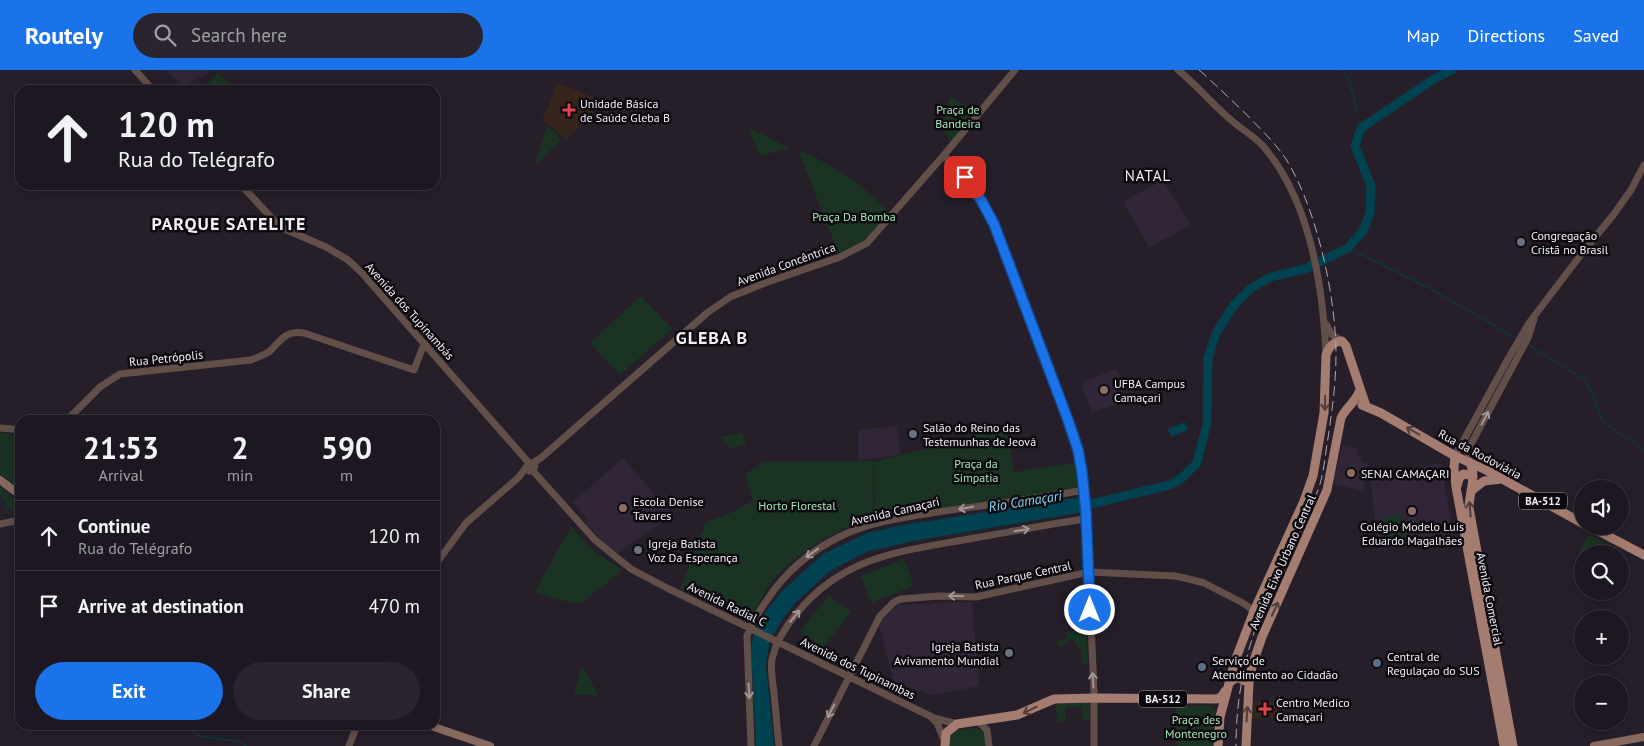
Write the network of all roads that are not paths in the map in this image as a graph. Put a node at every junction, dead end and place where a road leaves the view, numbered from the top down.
1 (135, 70) edge
2 (1015, 70) edge
3 (1178, 70) edge
4 (148, 85) edge
5 (944, 155) junction
6 (1644, 165) edge
7 (246, 190) edge
8 (1324, 321) junction
9 (1342, 341) junction
10 (424, 344) junction
11 (1520, 345) junction
12 (1326, 355) junction
13 (1360, 390) junction
14 (1350, 406) junction
15 (1366, 406) junction
16 (72, 415) edge
17 (0, 428) edge
18 (15, 430) edge
19 (1441, 448) junction
20 (1455, 456) junction
21 (1470, 463) junction
22 (531, 467) junction
23 (1454, 468) junction
24 (1313, 476) junction
25 (1473, 478) junction
26 (1329, 479) junction
27 (1502, 479) junction
28 (0, 480) edge
29 (1456, 487) junction
30 (15, 491) edge
31 (1471, 491) junction
32 (1084, 492) junction
33 (1304, 501) junction
34 (1321, 505) junction
35 (1086, 516) junction
36 (1574, 519) edge
37 (15, 522) edge
38 (0, 524) edge
39 (1606, 535) edge
40 (1644, 555) edge
41 (440, 558) edge
42 (1089, 572) junction
43 (667, 588) joint
44 (1254, 611) junction
45 (752, 628) junction
46 (776, 640) junction
47 (1235, 661) junction
48 (1252, 666) junction
49 (848, 676) junction
50 (1249, 683) junction
51 (1228, 685) junction
52 (1094, 698) junction
53 (1501, 704) junction
54 (929, 715) junction
55 (978, 721) junction
56 (958, 724) junction
57 (440, 729) edge
58 (355, 730) edge
59 (1644, 737) edge
60 (945, 744) edge
61 (348, 746) edge
62 (490, 746) edge
63 (751, 746) edge
64 (779, 746) edge
65 (814, 746) edge
66 (989, 746) edge
67 (1094, 746) edge
68 (1218, 746) edge
69 (1246, 746) edge
70 (1504, 746) edge
71 (1513, 746) edge
72 (1594, 746) edge

1 - 4 street
2 - 5 street, Avenida Concêntrica
3 - 8 street, Avenida Eixo Urbano Central
5 - 22 street, Avenida Concêntrica
5 - 32 street
6 - 11 street
7 - 10 street, Avenida dos Tupinambás
8 - 9 street
8 - 12 street, Avenida Eixo Urbano Central
9 - 12 main road
9 - 13 main road
10 - 16 street, Rua Petrópolis
10 - 22 street, Avenida dos Tupinambás
11 - 20 street
21 -> 11 street
12 -> 24 main road, Avenida Eixo Urbano Central
13 - 14 main road, Avenida Eixo Urbano Central
13 - 15 main road
14 - 15 main road, Rua da Rodoviária
14 - 26 main road, Avenida Eixo Urbano Central
19 -> 15 main road, Rua da Rodoviária / BA-512
17 - 18 street
19 - 20 main road, Rua da Rodoviária / BA-512
19 - 23 main road
20 - 21 main road, Rua da Rodoviária / BA-512
20 - 23 main road, Avenida Comercial
21 - 25 main road, Avenida Comercial
21 - 27 main road, Rua da Rodoviária / BA-512
22 - 41 street, Avenida Concêntrica
22 - 43 street, Avenida dos Tupinambás
23 - 29 main road, Avenida Comercial
24 - 26 main road
24 - 33 main road, Avenida Eixo Urbano Central
25 - 29 main road
25 - 31 main road, Avenida Comercial
26 - 34 main road, Avenida Eixo Urbano Central
27 - 31 main road
27 - 36 main road, Rua da Rodoviária / BA-512
28 - 30 main road
29 - 53 main road, Avenida Comercial
53 -> 31 main road, Avenida Comercial
32 - 35 street
32 -> 45 street, Avenida Camaçari
33 - 34 main road
33 - 44 main road, Avenida Eixo Urbano Central
48 -> 34 main road, Avenida Eixo Urbano Central
35 - 42 street
46 -> 35 street
37 - 38 street
39 - 40 main road
42 - 44 street, Rua Parque Central
42 -> 49 street, Rua Parque Central
52 -> 42 street
43 - 45 street, Avenida Radial C
44 - 47 main road, Avenida Eixo Urbano Central
45 - 46 street, Avenida Radial C
45 -> 63 street, Avenida Camaçari
46 - 49 street, Avenida dos Tupinambas
46 - 64 street
47 - 48 main road
47 - 51 main road, Avenida Eixo Urbano Central
48 - 50 main road, Avenida Eixo Urbano Central
49 - 54 street, Avenida dos Tupinambas
49 -> 65 street, Rua Parque Central
50 - 51 main road
69 -> 50 main road, Avenida Eixo Urbano Central
51 - 52 main road, BA-512
51 - 68 main road, Avenida Eixo Urbano Central
52 -> 55 main road, BA-512
52 - 67 street
53 - 70 main road, Avenida Comercial
53 - 71 main road, Avenida Comercial
54 - 56 street, Avenida dos Tupinambas
54 - 60 street
55 - 56 main road, BA-512
55 - 66 street
56 - 60 main road
57 - 62 main road
58 - 61 street
59 - 72 main road

